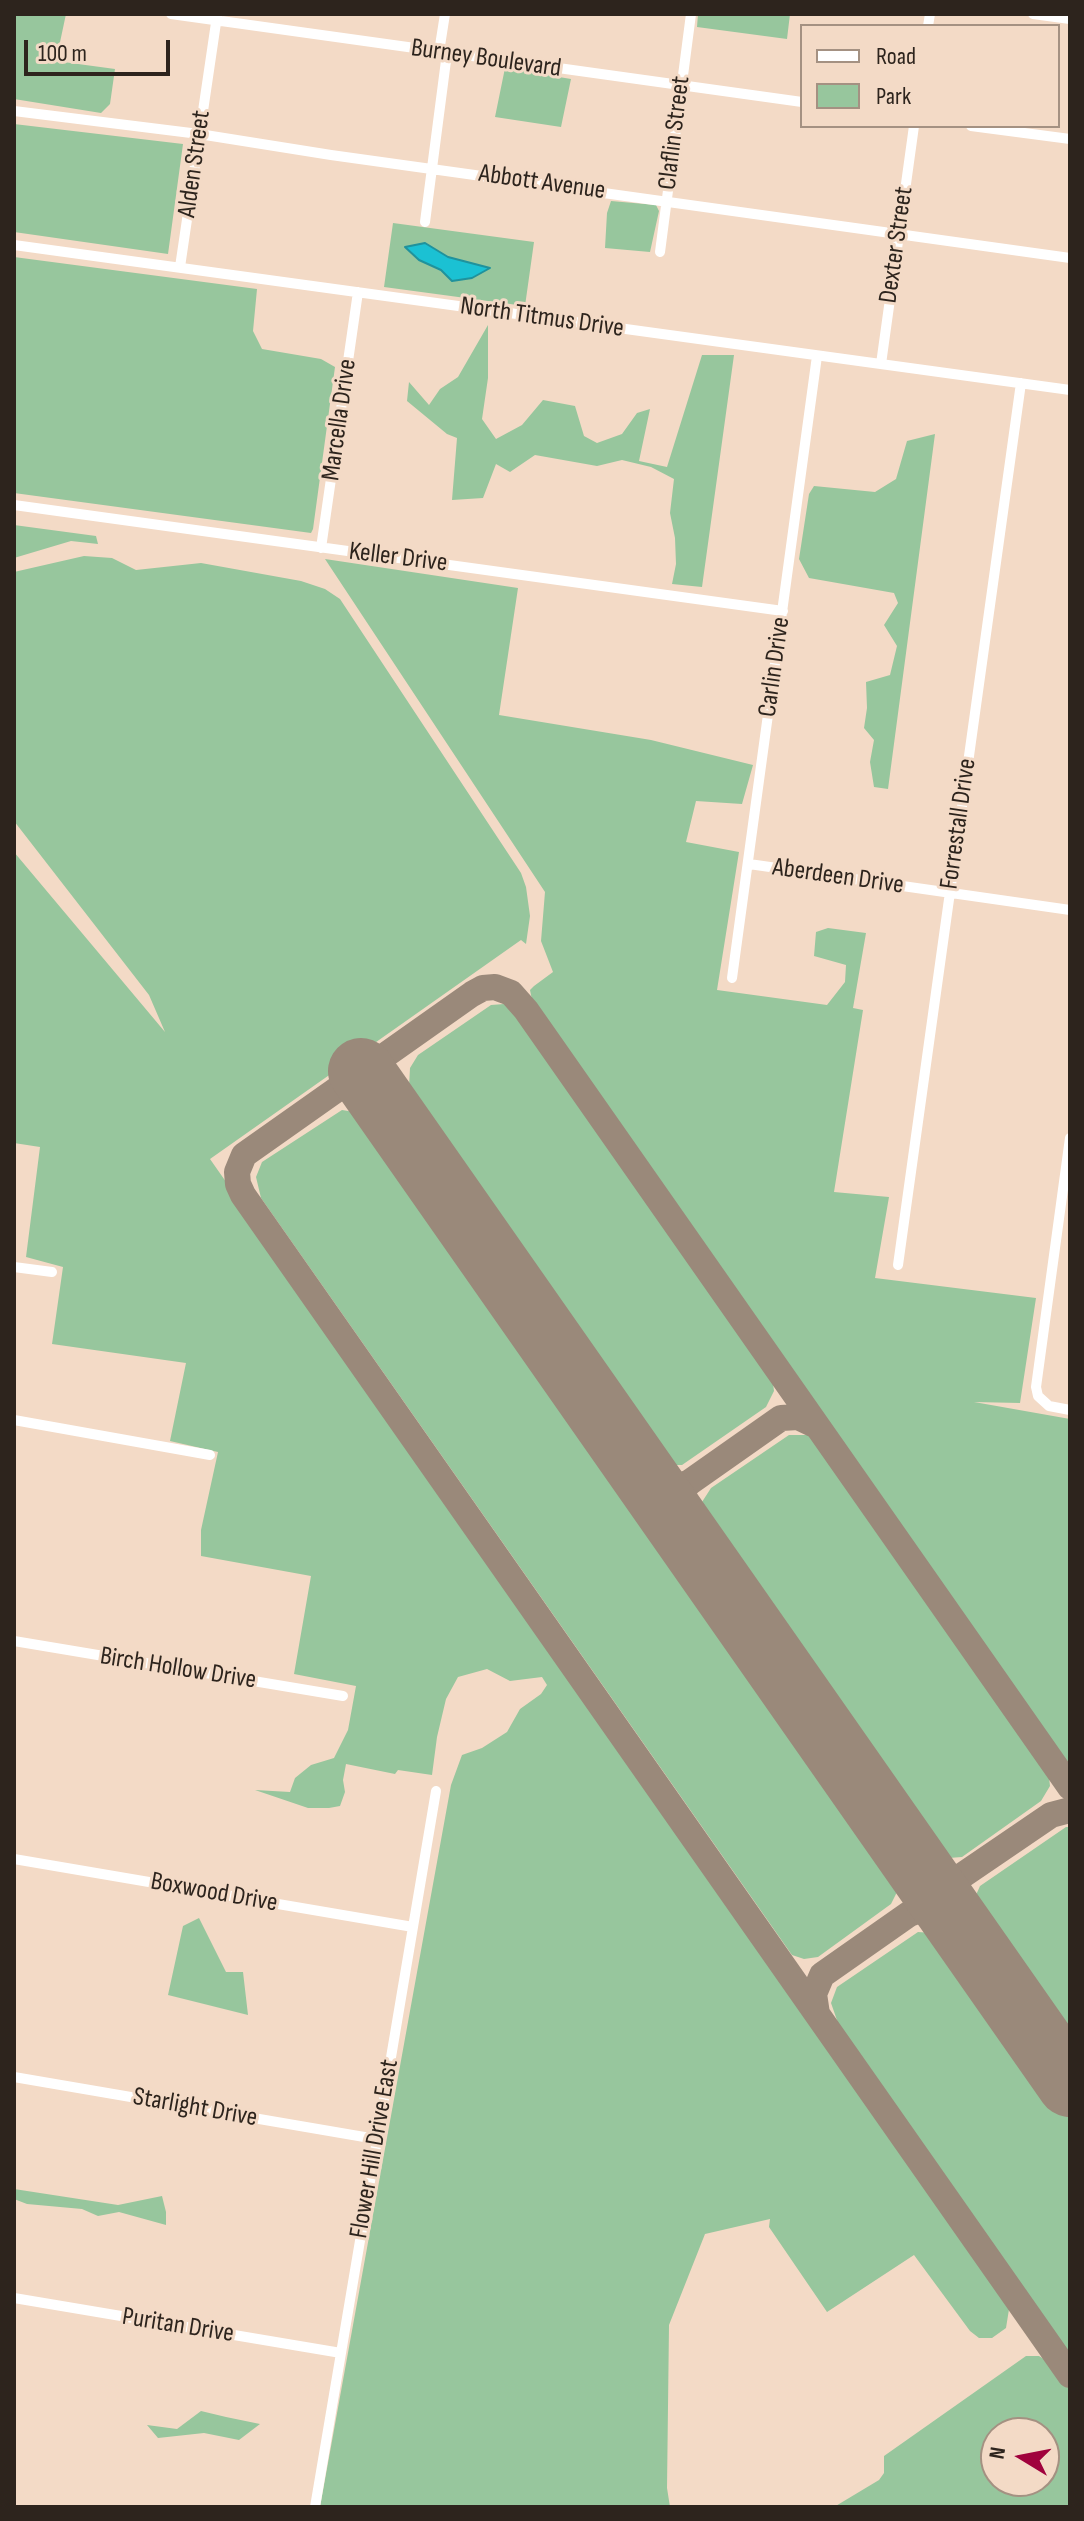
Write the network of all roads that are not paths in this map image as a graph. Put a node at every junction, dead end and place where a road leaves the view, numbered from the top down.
1 (171, 14) edge
2 (445, 14) edge
3 (691, 14) edge
4 (1033, 14) edge
5 (217, 17) edge
6 (1070, 19) edge
7 (443, 53) junction
8 (681, 86) junction
9 (800, 102) edge
10 (14, 111) edge
11 (914, 128) edge
12 (986, 128) edge
13 (199, 134) junction
14 (1070, 139) edge
15 (432, 168) junction
16 (667, 201) junction
17 (425, 222) dead end
18 (899, 233) junction
19 (14, 245) edge
20 (660, 252) dead end
21 (1070, 258) edge
22 (180, 267) junction
23 (358, 292) junction
24 (817, 356) junction
25 (881, 364) junction
26 (1021, 383) junction
27 (1070, 390) edge
28 (14, 505) edge
29 (321, 548) junction
30 (783, 611) junction
31 (749, 864) junction
32 (950, 893) junction
33 (1070, 910) edge
34 (732, 978) dead end
35 (1070, 1138) edge
36 (898, 1265) dead end
37 (14, 1267) edge
38 (52, 1272) dead end
39 (1070, 1410) edge
40 (14, 1420) edge
41 (210, 1455) dead end
42 (14, 1641) edge
43 (343, 1696) dead end
44 (436, 1791) dead end
45 (14, 1859) edge
46 (413, 1927) junction
47 (14, 2077) edge
48 (376, 2139) junction
49 (14, 2298) edge
50 (341, 2353) junction
51 (315, 2507) edge

1 - 5 street, Burney Boulevard
2 - 7 street
3 - 8 street, Claflin Street
4 - 6 street
5 - 7 street, Burney Boulevard
5 - 13 street, Alden Street
7 - 8 street, Burney Boulevard
7 - 15 street
8 - 9 street, Burney Boulevard
8 - 16 street, Claflin Street
10 - 13 street, Abbott Avenue
11 - 18 street, Dexter Street
12 - 14 street
13 - 15 street, Abbott Avenue
13 - 22 street, Alden Street
15 - 16 street, Abbott Avenue
15 - 17 street
16 - 18 street, Abbott Avenue
16 - 20 street, Claflin Street
18 - 21 street, Abbott Avenue
18 - 25 street, Dexter Street
19 - 22 street, North Titmus Drive
22 - 23 street, North Titmus Drive
23 - 24 street, North Titmus Drive
23 - 29 street, Marcella Drive
24 - 25 street, North Titmus Drive
24 - 30 street, Carlin Drive
25 - 26 street, North Titmus Drive
26 - 27 street, North Titmus Drive
26 - 32 street, Forrestall Drive
28 - 29 street, Keller Drive
29 - 30 street, Keller Drive
30 - 31 street, Carlin Drive
31 - 32 street, Aberdeen Drive
31 - 34 street, Carlin Drive
32 - 33 street, Aberdeen Drive
32 - 36 street, Forrestall Drive
35 - 39 street
37 - 38 street
40 - 41 street
42 - 43 street, Birch Hollow Drive
44 - 46 street, Flower Hill Drive East
45 - 46 street, Boxwood Drive
46 - 48 street, Flower Hill Drive East
47 - 48 street, Starlight Drive
48 - 50 street, Flower Hill Drive East
49 - 50 street, Puritan Drive
50 - 51 street, Flower Hill Drive East

